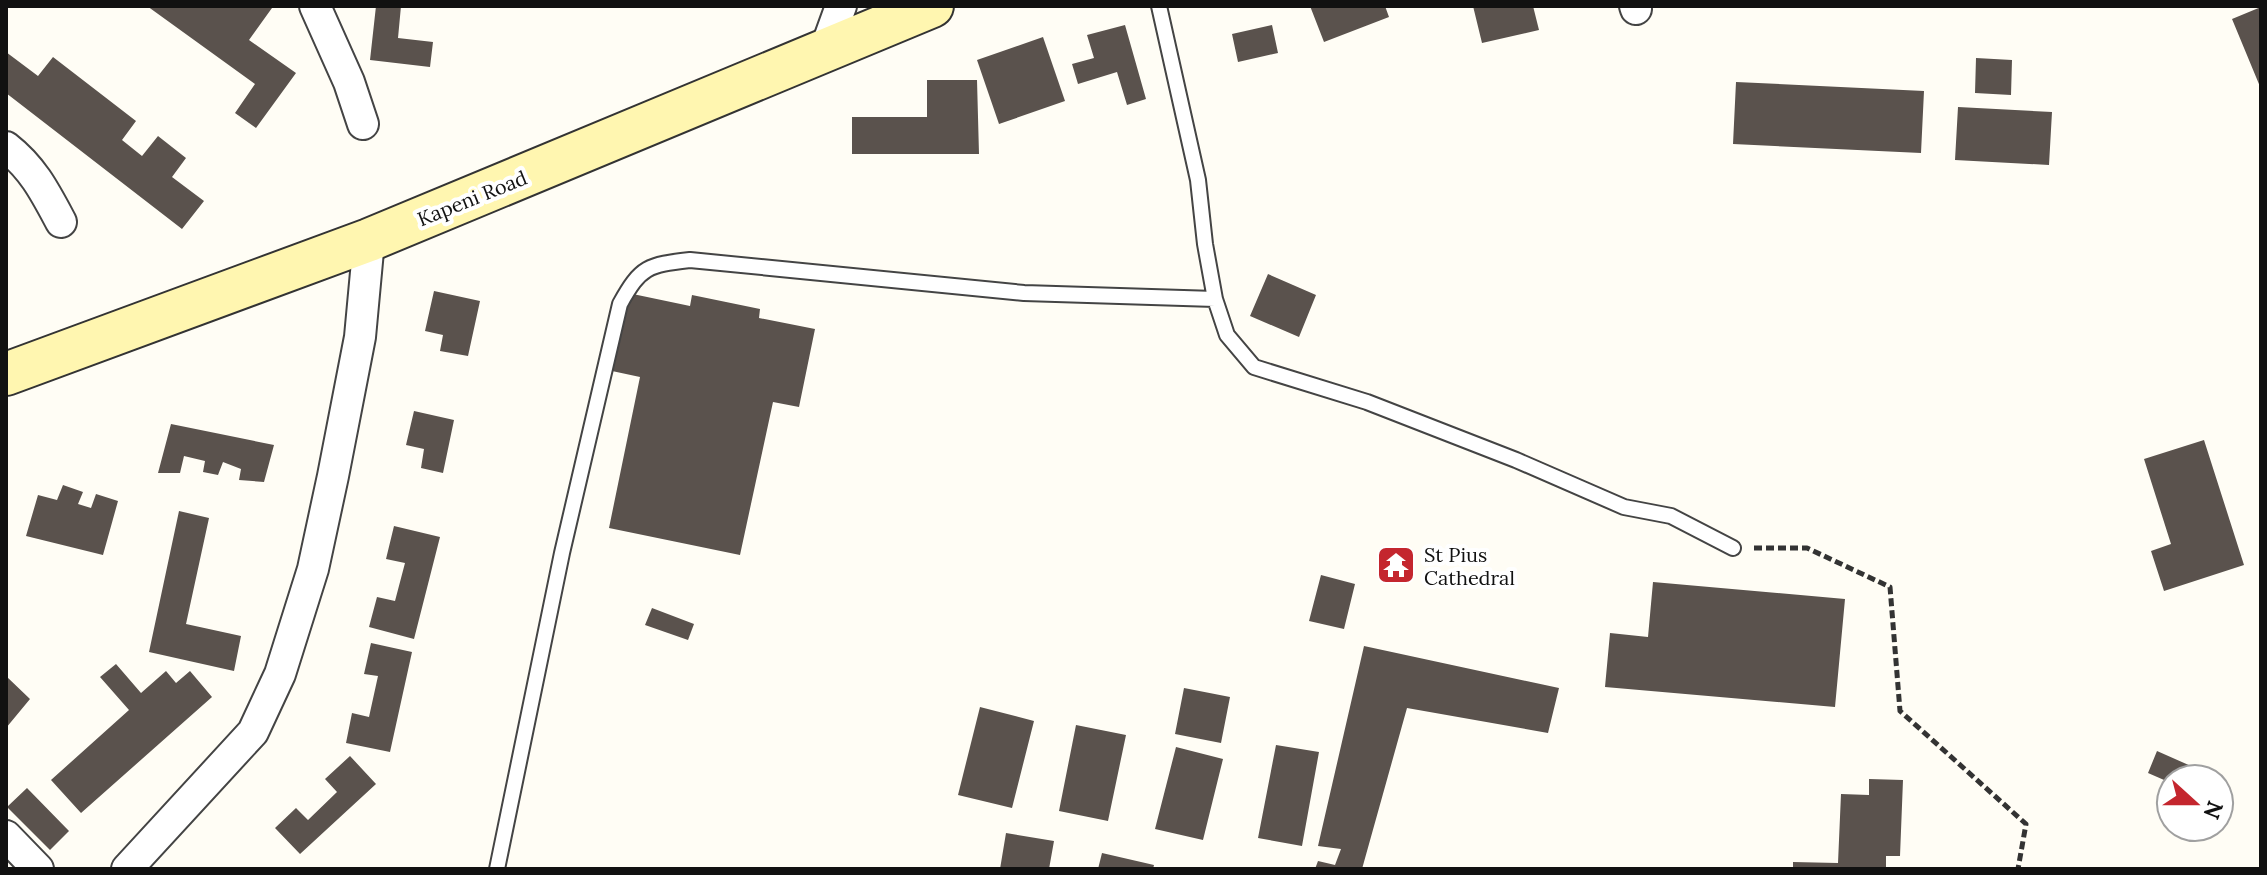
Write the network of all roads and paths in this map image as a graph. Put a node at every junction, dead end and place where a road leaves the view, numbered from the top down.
1 (315, 6) edge
2 (841, 6) edge
3 (932, 6) edge
4 (1159, 6) edge
5 (824, 53) junction
6 (363, 124) dead end
7 (6, 147) edge
8 (61, 222) dead end
9 (369, 240) junction
10 (1215, 299) junction
11 (6, 374) edge
12 (1733, 548) joint
13 (6, 836) edge
14 (38, 869) edge
15 (127, 869) edge
16 (497, 869) edge
17 (2018, 869) edge

1 - 6 street
2 - 5 street
3 - 5 main road, Kapeni Road
4 - 10 lane
5 - 9 main road, Kapeni Road
7 - 8 street
9 - 11 main road, Kapeni Road
9 - 15 street
10 - 12 lane
10 - 16 lane
12 - 17 path
13 - 14 street

